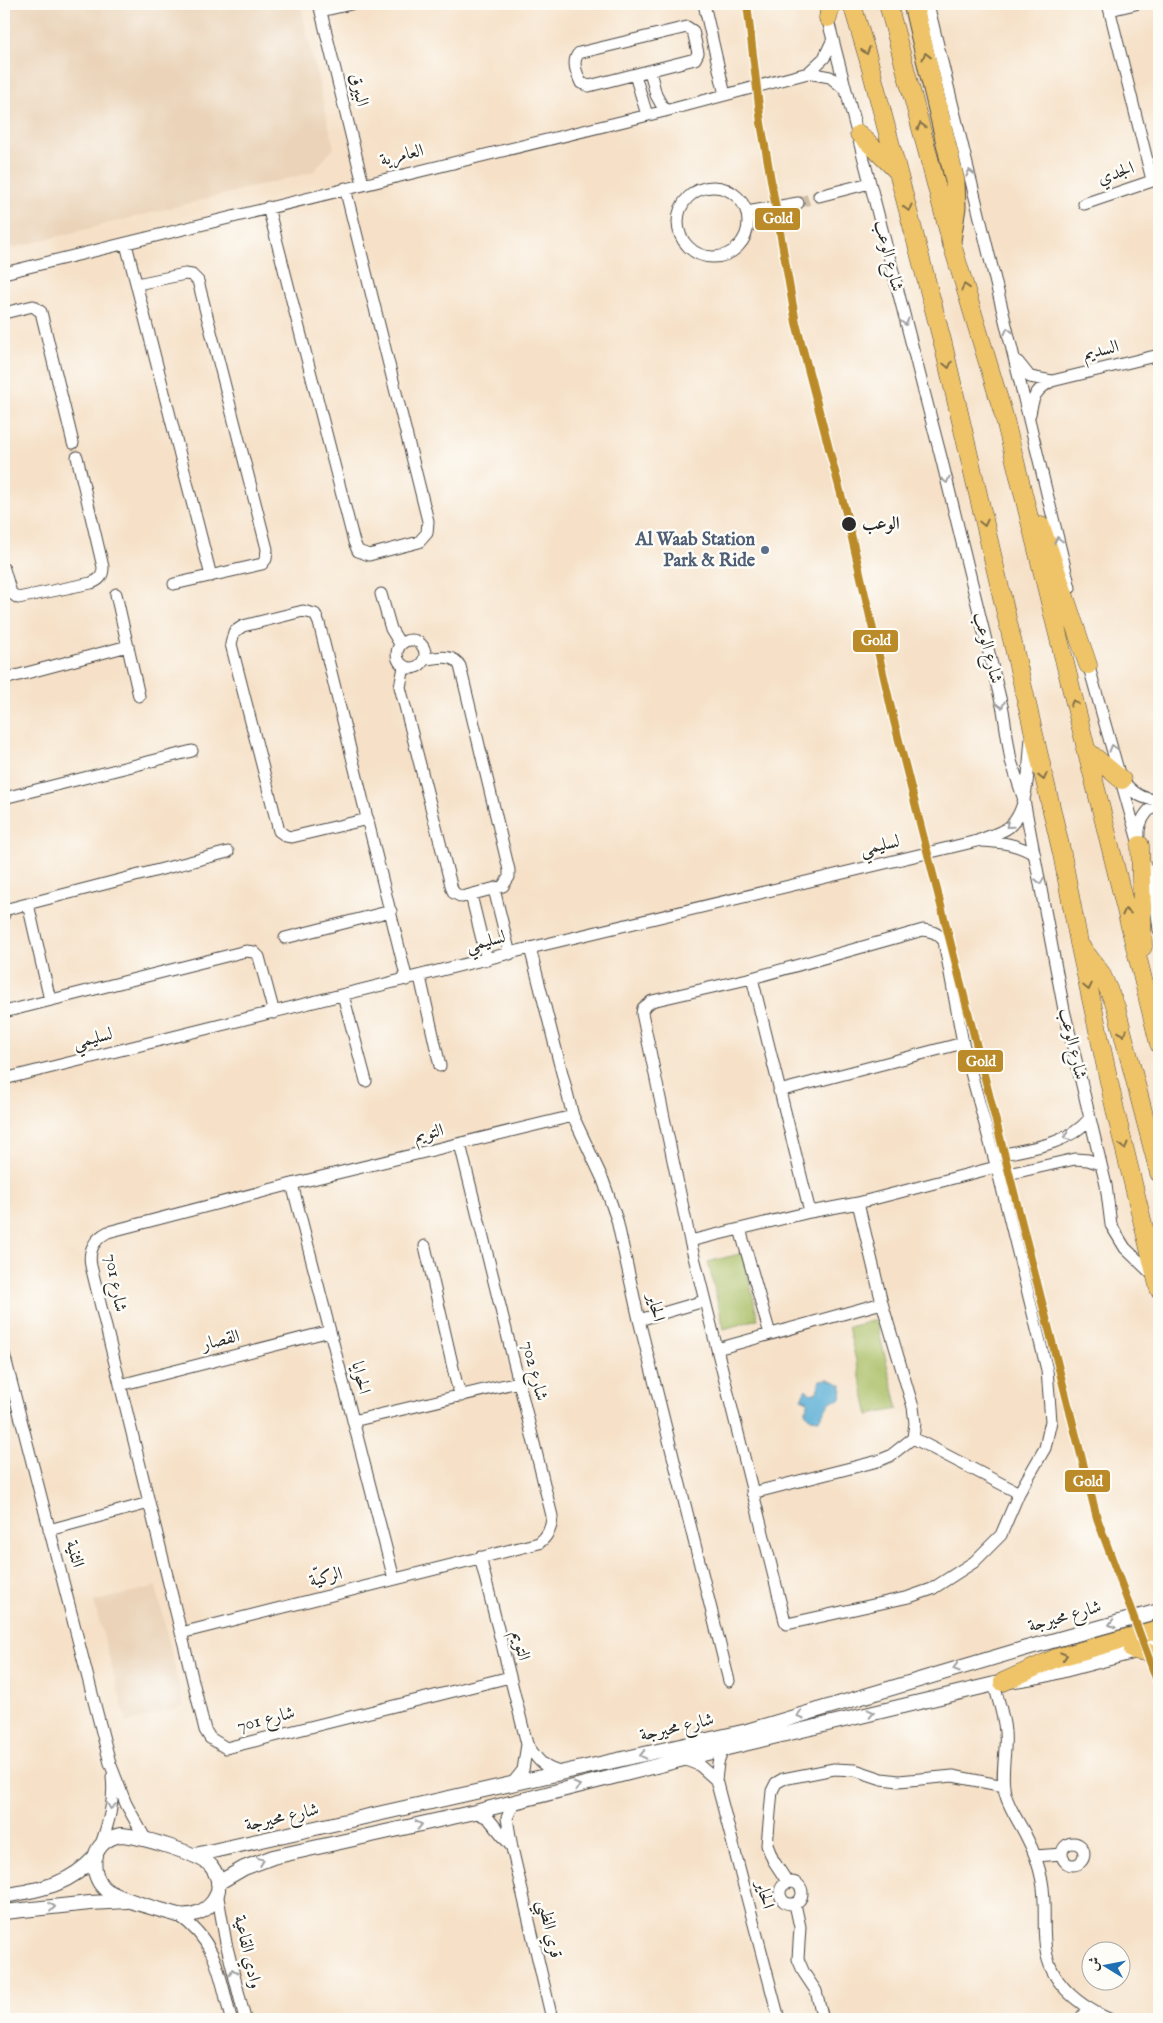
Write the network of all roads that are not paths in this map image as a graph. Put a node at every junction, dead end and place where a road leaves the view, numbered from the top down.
1 (351, 4) edge
2 (704, 4) edge
3 (852, 4) edge
4 (888, 4) edge
5 (914, 4) edge
6 (928, 4) edge
7 (1135, 4) edge
8 (1109, 7) edge
9 (320, 8) edge
10 (828, 9) edge
11 (833, 39) junction
12 (650, 71) junction
13 (808, 72) junction
14 (635, 75) junction
15 (847, 91) junction
16 (725, 96) junction
17 (664, 111) junction
18 (647, 115) junction
19 (859, 134) junction
20 (899, 174) junction
21 (1155, 179) edge
22 (870, 183) junction
23 (363, 184) junction
24 (345, 188) junction
25 (819, 196) tunnel mouth
26 (798, 203) tunnel mouth
27 (1084, 204) dead end
28 (268, 207) junction
29 (747, 212) junction
30 (951, 241) junction
31 (126, 244) junction
32 (4, 273) edge
33 (137, 284) junction
34 (4, 313) edge
35 (1159, 355) edge
36 (1015, 358) junction
37 (1052, 381) junction
38 (1004, 416) junction
39 (1029, 419) junction
40 (73, 443) dead end
41 (77, 457) dead end
42 (4, 569) edge
43 (211, 576) junction
44 (174, 584) dead end
45 (116, 594) dead end
46 (381, 594) dead end
47 (400, 644) junction
48 (128, 646) junction
49 (425, 659) junction
50 (1088, 665) junction
51 (404, 666) junction
52 (4, 679) edge
53 (140, 696) dead end
54 (1032, 730) junction
55 (1085, 749) junction
56 (192, 751) dead end
57 (1122, 780) junction
58 (4, 798) edge
59 (1024, 800) junction
60 (1159, 801) edge
61 (368, 819) junction
62 (977, 841) junction
63 (1140, 845) junction
64 (228, 852) dead end
65 (1035, 855) junction
66 (494, 889) junction
67 (470, 895) junction
68 (28, 904) junction
69 (4, 910) edge
70 (390, 910) junction
71 (4, 915) edge
72 (1159, 930) edge
73 (284, 938) dead end
74 (1079, 944) junction
75 (530, 948) junction
76 (510, 954) junction
77 (487, 960) junction
78 (420, 977) junction
79 (752, 978) junction
80 (407, 980) junction
81 (1145, 985) junction
82 (343, 995) junction
83 (50, 1000) junction
84 (4, 1012) edge
85 (274, 1013) junction
86 (963, 1043) junction
87 (1159, 1044) edge
88 (440, 1066) dead end
89 (4, 1079) edge
90 (366, 1081) dead end
91 (780, 1091) junction
92 (573, 1116) junction
93 (1090, 1119) junction
94 (460, 1144) junction
95 (1100, 1164) junction
96 (997, 1166) junction
97 (1159, 1173) edge
98 (292, 1184) junction
99 (858, 1203) junction
100 (810, 1212) junction
101 (740, 1228) junction
102 (690, 1241) junction
103 (425, 1246) dead end
104 (1158, 1285) edge
105 (704, 1301) junction
106 (882, 1303) junction
107 (639, 1320) junction
108 (330, 1331) junction
109 (770, 1334) junction
110 (717, 1349) junction
111 (4, 1354) edge
112 (518, 1382) junction
113 (120, 1385) junction
114 (461, 1396) junction
115 (353, 1421) junction
116 (913, 1438) junction
117 (752, 1493) junction
118 (1019, 1493) junction
119 (149, 1503) junction
120 (49, 1530) junction
121 (480, 1558) junction
122 (394, 1580) junction
123 (1159, 1611) edge
124 (1159, 1629) edge
125 (181, 1633) junction
126 (1159, 1645) edge
127 (1134, 1650) junction
128 (1159, 1654) edge
129 (510, 1677) junction
130 (729, 1681) dead end
131 (998, 1683) junction
132 (527, 1744) junction
133 (723, 1748) junction
134 (683, 1759) junction
135 (110, 1763) junction
136 (566, 1773) junction
137 (716, 1780) junction
138 (511, 1785) junction
139 (1004, 1786) junction
140 (514, 1802) junction
141 (476, 1812) junction
142 (146, 1840) junction
143 (512, 1848) junction
144 (97, 1852) junction
145 (1062, 1854) dead end
146 (195, 1855) junction
147 (1035, 1856) junction
148 (217, 1887) junction
149 (4, 1896) edge
150 (135, 1901) junction
151 (4, 1912) edge
152 (178, 1915) junction
153 (1088, 2008) junction
154 (231, 2019) edge
155 (245, 2019) edge
156 (552, 2019) edge
157 (779, 2019) edge
158 (823, 2019) edge
159 (1080, 2019) edge
160 (1109, 2019) edge

1 - 9 street
2 - 16 street
3 -> 20 main road, شارع الوعب
30 -> 4 main road
30 -> 5 highway
36 -> 6 street
7 - 8 street
8 - 21 street
9 - 23 street, البيرق
10 - 11 street, شارع الوعب
11 - 13 street, العامرية
11 - 15 street, شارع الوعب
12 - 14 street
12 - 14 street
12 - 17 street
13 - 15 street
13 - 16 street, العامرية
14 - 18 street
15 - 19 street, شارع الوعب
16 - 17 street, العامرية
17 - 18 street, العامرية
18 - 23 street, العامرية
19 - 20 main road
19 - 22 street, شارع الوعب
20 -> 54 main road, شارع الوعب
21 - 27 street, الجدي
22 - 25 street
22 -> 59 street, شارع الوعب
23 - 24 street, العامرية
24 - 28 street, العامرية
24 - 28 street
26 - 29 street
28 - 31 street, العامرية
29 - 29 street
38 -> 30 main road
31 - 32 street, العامرية
31 - 33 street
33 - 43 street
33 - 43 street
34 - 40 street
35 - 37 street, السديم
36 - 37 street, السديم
36 - 39 street
37 - 39 street, السديم
38 - 50 main road
55 -> 38 main road
50 -> 39 street
41 - 42 street
43 - 44 street
45 - 48 street
46 - 47 street
47 - 49 street
47 - 51 street
48 - 52 street
48 - 53 street
49 - 51 street
49 - 66 street
57 -> 50 street
51 - 67 street
54 - 59 street, لسليمي
54 -> 74 main road, شارع الوعب
55 - 57 main road
81 -> 55 main road
56 - 58 street
57 - 60 street
57 - 63 street
59 -> 62 street, لسليمي
59 - 65 street, شارع الوعب
60 - 63 street
61 - 61 street
61 - 70 street
62 - 65 street, لسليمي
62 - 75 street, لسليمي
63 - 72 street
63 - 81 main road
64 - 68 street
65 -> 93 street, شارع الوعب
66 - 67 street
66 - 76 street
67 - 77 street
68 - 69 street
68 - 83 street
69 - 71 street
70 - 73 street
70 - 80 street
74 -> 97 main road
74 -> 104 main road, شارع الوعب
75 - 76 street, لسليمي
75 - 92 street, الحاير
76 - 77 street, لسليمي
77 - 78 street, لسليمي
78 - 80 street, لسليمي
78 - 88 street
79 - 86 street
79 - 91 street
79 - 102 street
80 - 82 street, لسليمي
81 - 87 main road
82 - 85 street, لسليمي
82 - 90 street
83 - 84 street
83 - 85 street
85 - 89 street, لسليمي
86 - 91 street
86 - 96 street
91 - 100 street
92 - 94 street, التويم
92 - 107 street, الحاير
93 - 95 street, شارع الوعب
93 -> 96 street
94 - 98 street, التويم
94 - 112 street, شارع 702
95 - 96 street
95 - 104 street, شارع الوعب
96 - 99 street
96 - 118 street
98 - 108 street, الحوايا
98 - 113 street, شارع 701
99 - 100 street
99 - 106 street
100 - 101 street
101 - 102 street
101 - 109 street
102 - 105 street
103 - 114 street
105 - 107 street
105 - 110 street
106 - 109 street
106 - 116 street
107 - 130 street, الحاير
108 - 113 street, القصار
108 - 115 street, الحوايا
109 - 110 street
110 - 117 street
111 - 120 street, الثنية
112 - 114 street
112 - 121 street, شارع 702
113 - 119 street, شارع 701
114 - 115 street
115 - 122 street, الحوايا
116 - 117 street
116 - 118 street
117 - 118 street
119 - 120 street
119 - 125 street, شارع 701
120 - 135 street, الثنية
121 - 122 street, الركيّة
121 - 129 street, التويم
122 - 125 street, الركيّة
123 -> 136 street, شارع محيرجة
131 -> 124 main road
125 - 129 street, شارع 701
126 - 127 street, شارع محيرجة
127 - 128 main road
127 - 131 street, شارع محيرجة
129 - 132 street, التويم
133 -> 131 street, شارع محيرجة
131 - 139 street
132 - 136 street, التويم
132 - 138 street, التويم
133 - 134 street, شارع محيرجة
133 - 137 street, الحاير
134 - 137 street
140 -> 134 street, شارع محيرجة
135 - 142 street, الثنية
135 -> 144 street, الثنية
136 - 138 street, شارع محيرجة
137 - 157 street, الحاير
138 - 146 street, شارع محيرجة
139 - 147 street
139 - 158 street
140 - 141 street, شارع محيرجة
140 - 143 street, قري الظبي
141 - 143 street, قري الظبي
148 -> 141 street, شارع محيرجة
142 - 144 street
142 - 146 street
143 - 156 street, قري الظبي
144 - 149 street
144 - 150 street
145 - 147 street
146 - 148 street
147 - 153 street
148 - 152 street
155 -> 148 street, وادي القاعية
151 -> 150 street
150 - 152 street
152 - 154 street, وادي القاعية
153 - 159 street
153 - 160 street

